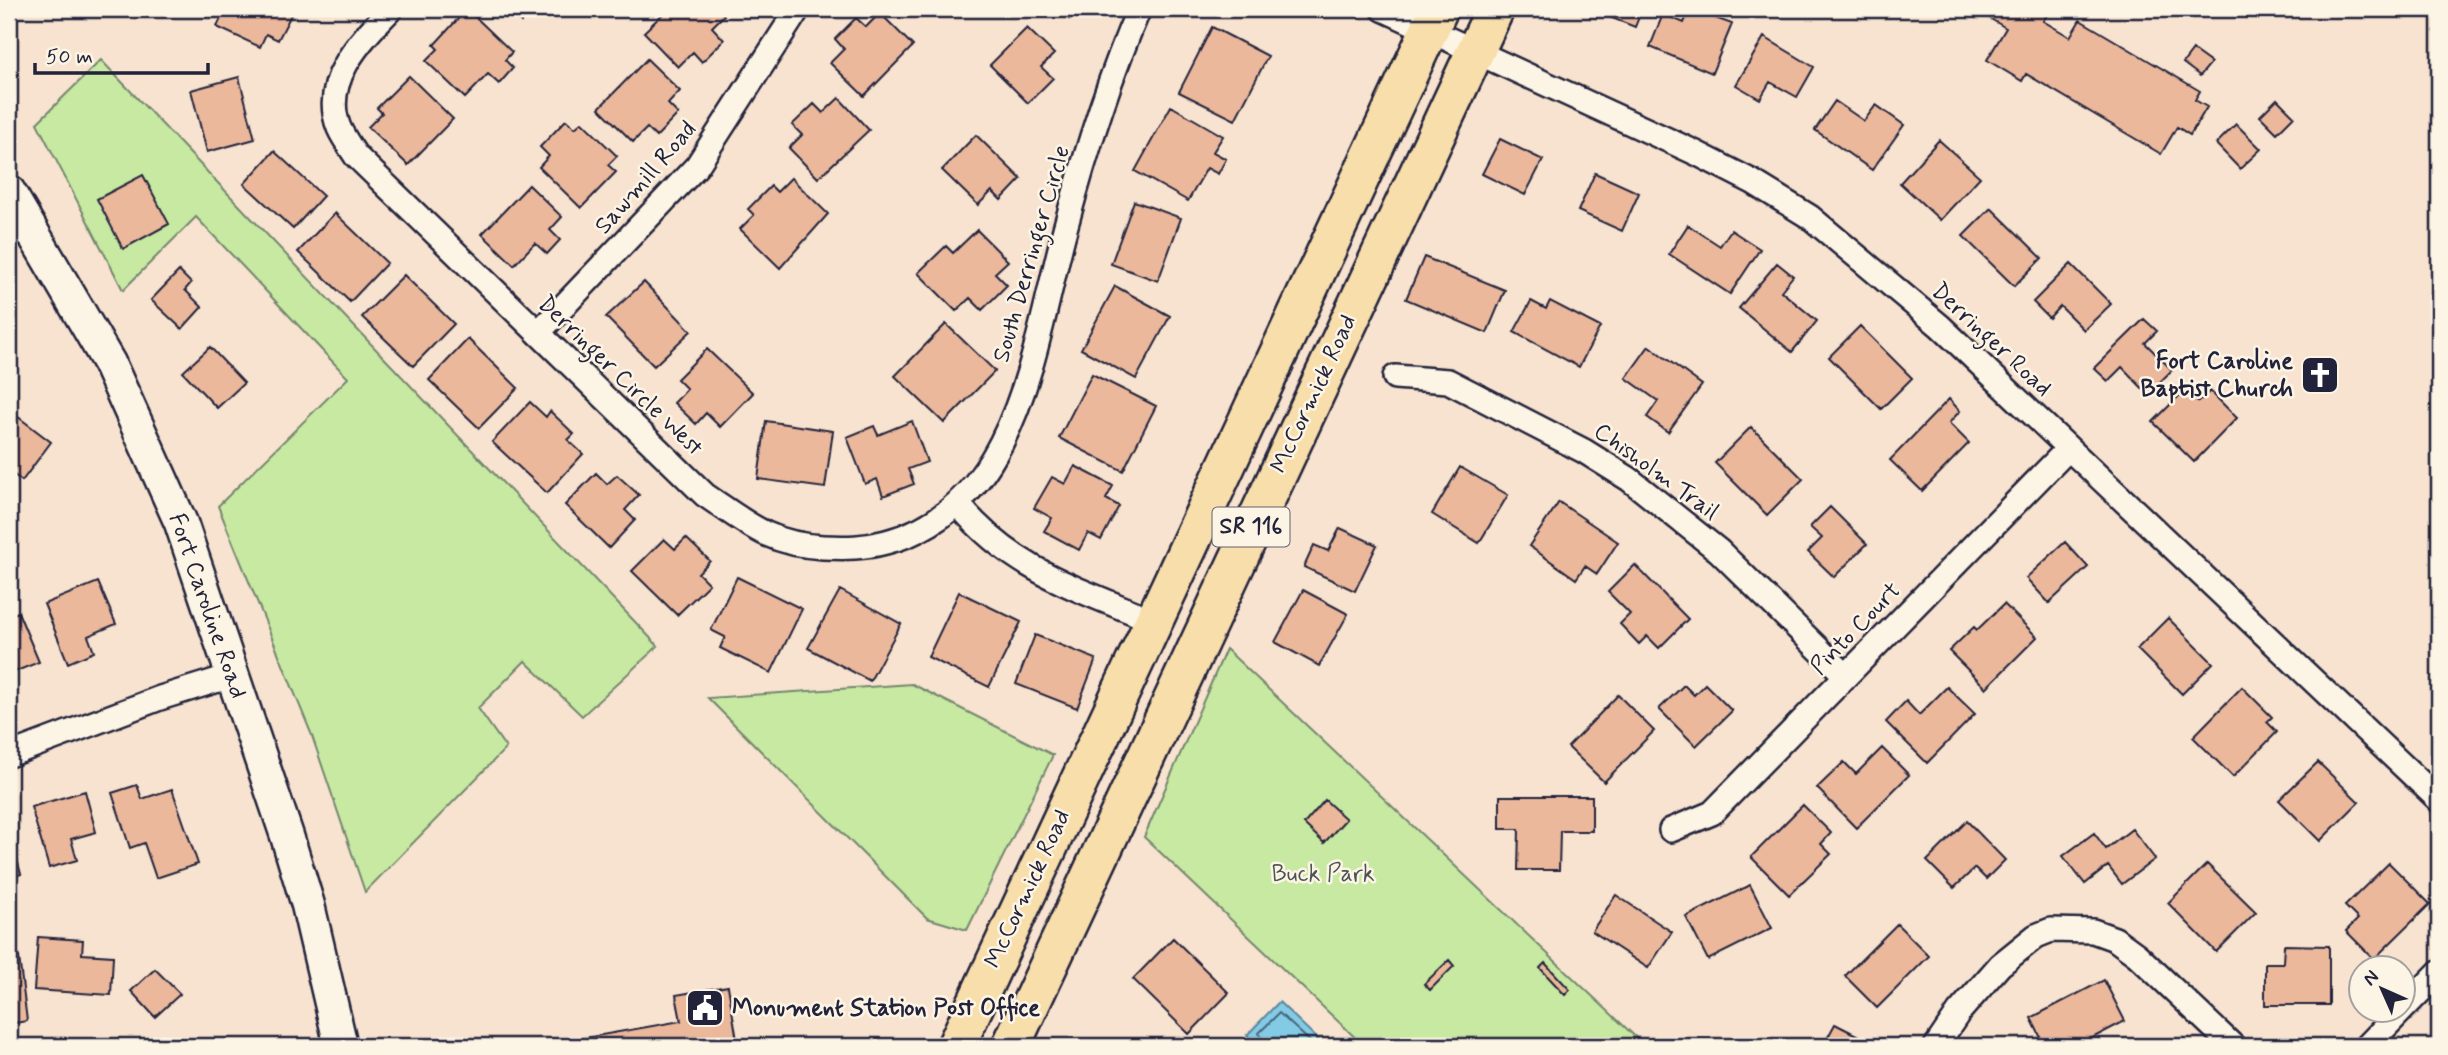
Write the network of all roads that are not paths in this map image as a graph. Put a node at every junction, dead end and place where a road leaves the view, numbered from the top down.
1 (391, 9) edge
2 (798, 9) edge
3 (1139, 9) edge
4 (1383, 9) edge
5 (1495, 9) edge
6 (1434, 20) edge
7 (1474, 52) junction
8 (9, 192) edge
9 (538, 333) junction
10 (1395, 377) dead end
11 (2068, 449) junction
12 (959, 505) junction
13 (1154, 621) junction
14 (232, 676) junction
15 (1846, 676) junction
16 (9, 755) edge
17 (2439, 800) edge
18 (1671, 830) dead end
19 (2439, 972) edge
20 (978, 995) junction
21 (341, 1046) edge
22 (956, 1046) edge
23 (990, 1046) edge
24 (1011, 1046) edge
25 (1936, 1046) edge
26 (2233, 1046) edge
27 (2367, 1046) edge

1 - 9 street, Derringer Circle West
2 - 9 street, Sawmill Road
3 - 12 street, South Derringer Circle
4 - 6 street, Derringer Road
5 - 7 main road, McCormick Road / SR 116
6 - 7 street, Derringer Road
6 - 13 main road, McCormick Road / SR 116
7 - 11 street, Derringer Road
7 - 24 main road, McCormick Road / SR 116
8 - 14 street, Fort Caroline Road
9 - 12 street, Derringer Circle West
10 - 15 street, Chisholm Trail
11 - 15 street, Pinto Court
11 - 17 street, Derringer Road
12 - 13 street
13 - 20 main road, McCormick Road / SR 116
14 - 16 street
14 - 21 street, Fort Caroline Road
15 - 18 street, Pinto Court
19 - 27 street
20 - 22 main road, McCormick Road / SR 116
20 - 23 main road
25 - 26 street

